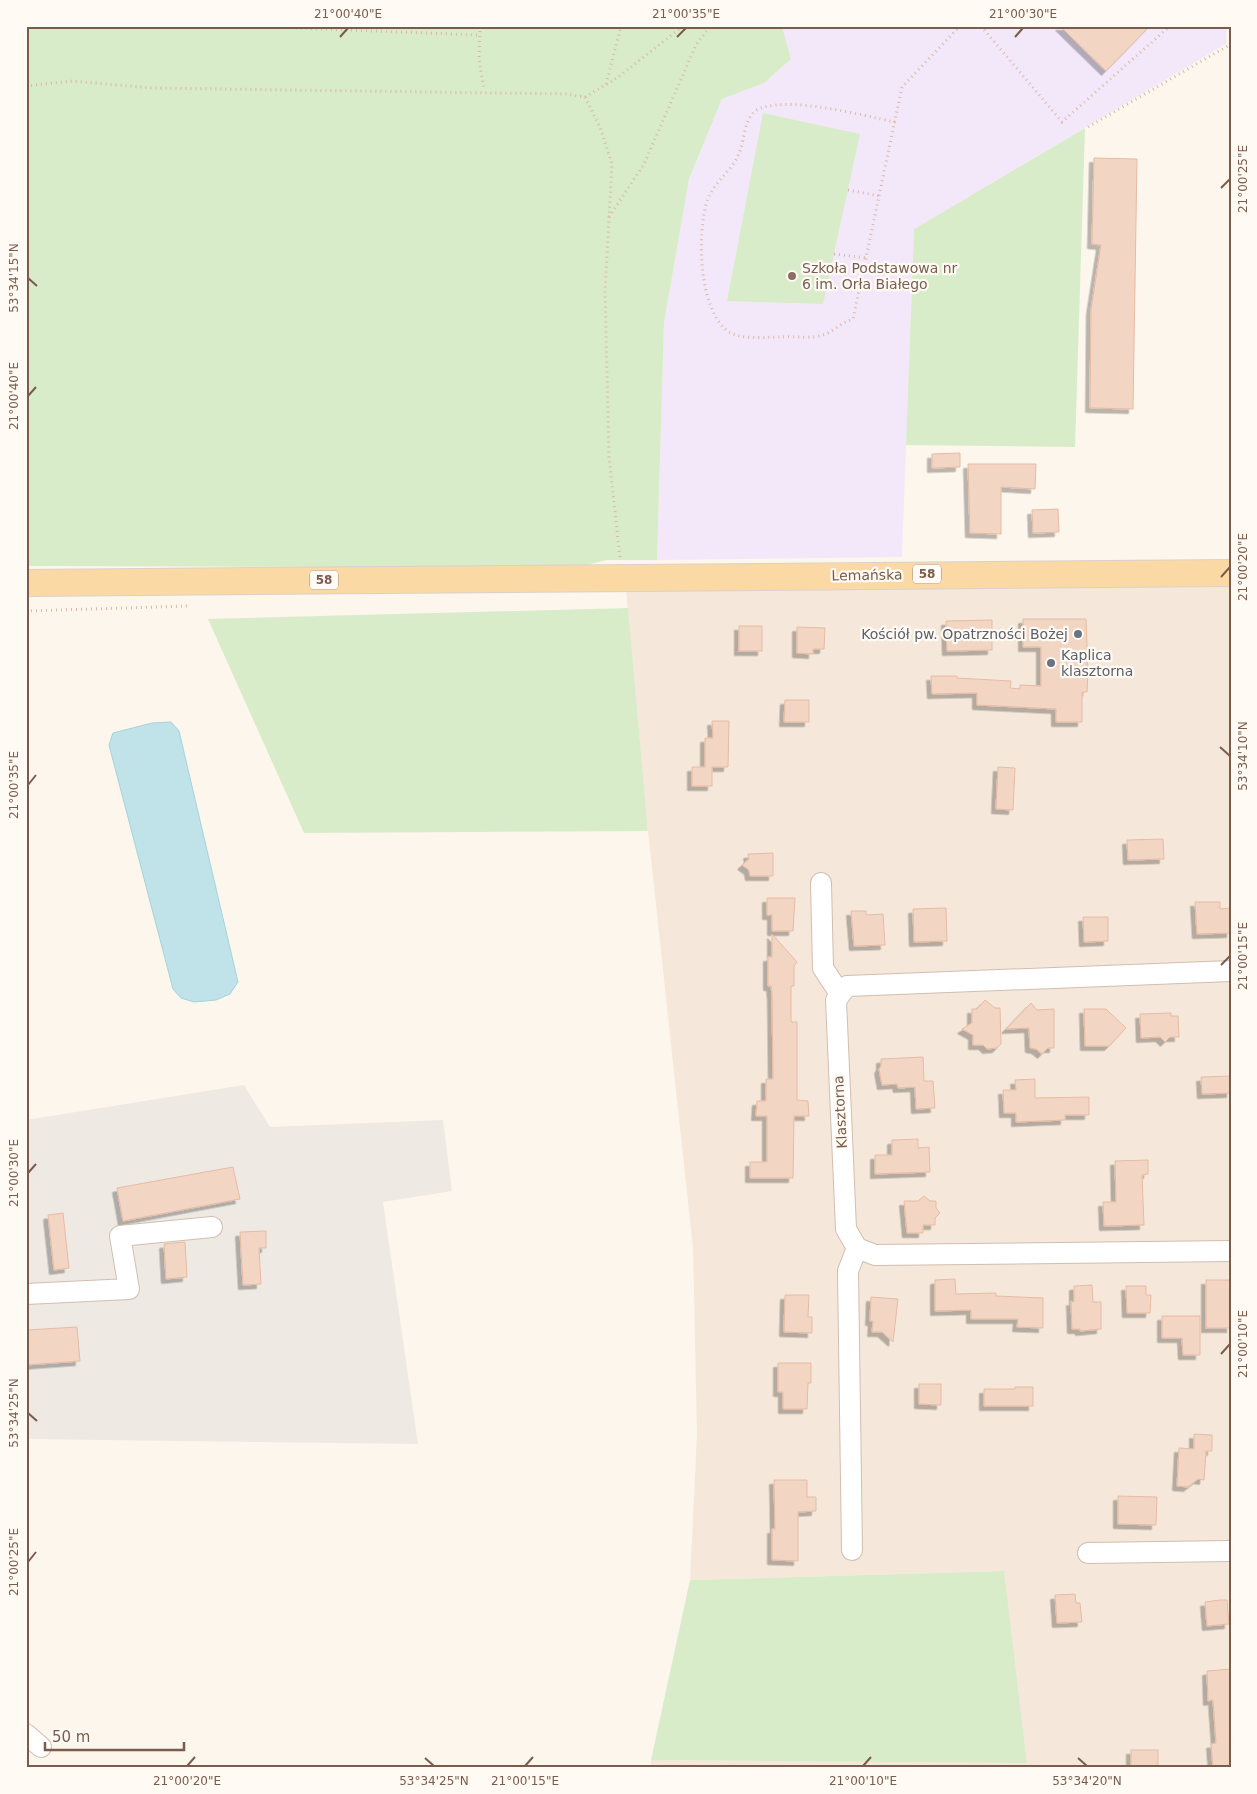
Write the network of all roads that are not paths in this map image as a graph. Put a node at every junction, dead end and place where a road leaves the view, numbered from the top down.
1 (1231, 573) edge
2 (26, 583) edge
3 (821, 883) dead end
4 (1231, 971) edge
5 (840, 994) junction
6 (212, 1227) dead end
7 (857, 1248) junction
8 (1231, 1251) edge
9 (26, 1294) edge
10 (852, 1550) dead end
11 (1231, 1551) edge
12 (1088, 1553) dead end

1 - 2 main road, Lemańska / 58
3 - 5 street
4 - 5 street
5 - 7 street, Klasztorna
6 - 9 street
7 - 8 street
7 - 10 street
11 - 12 street

